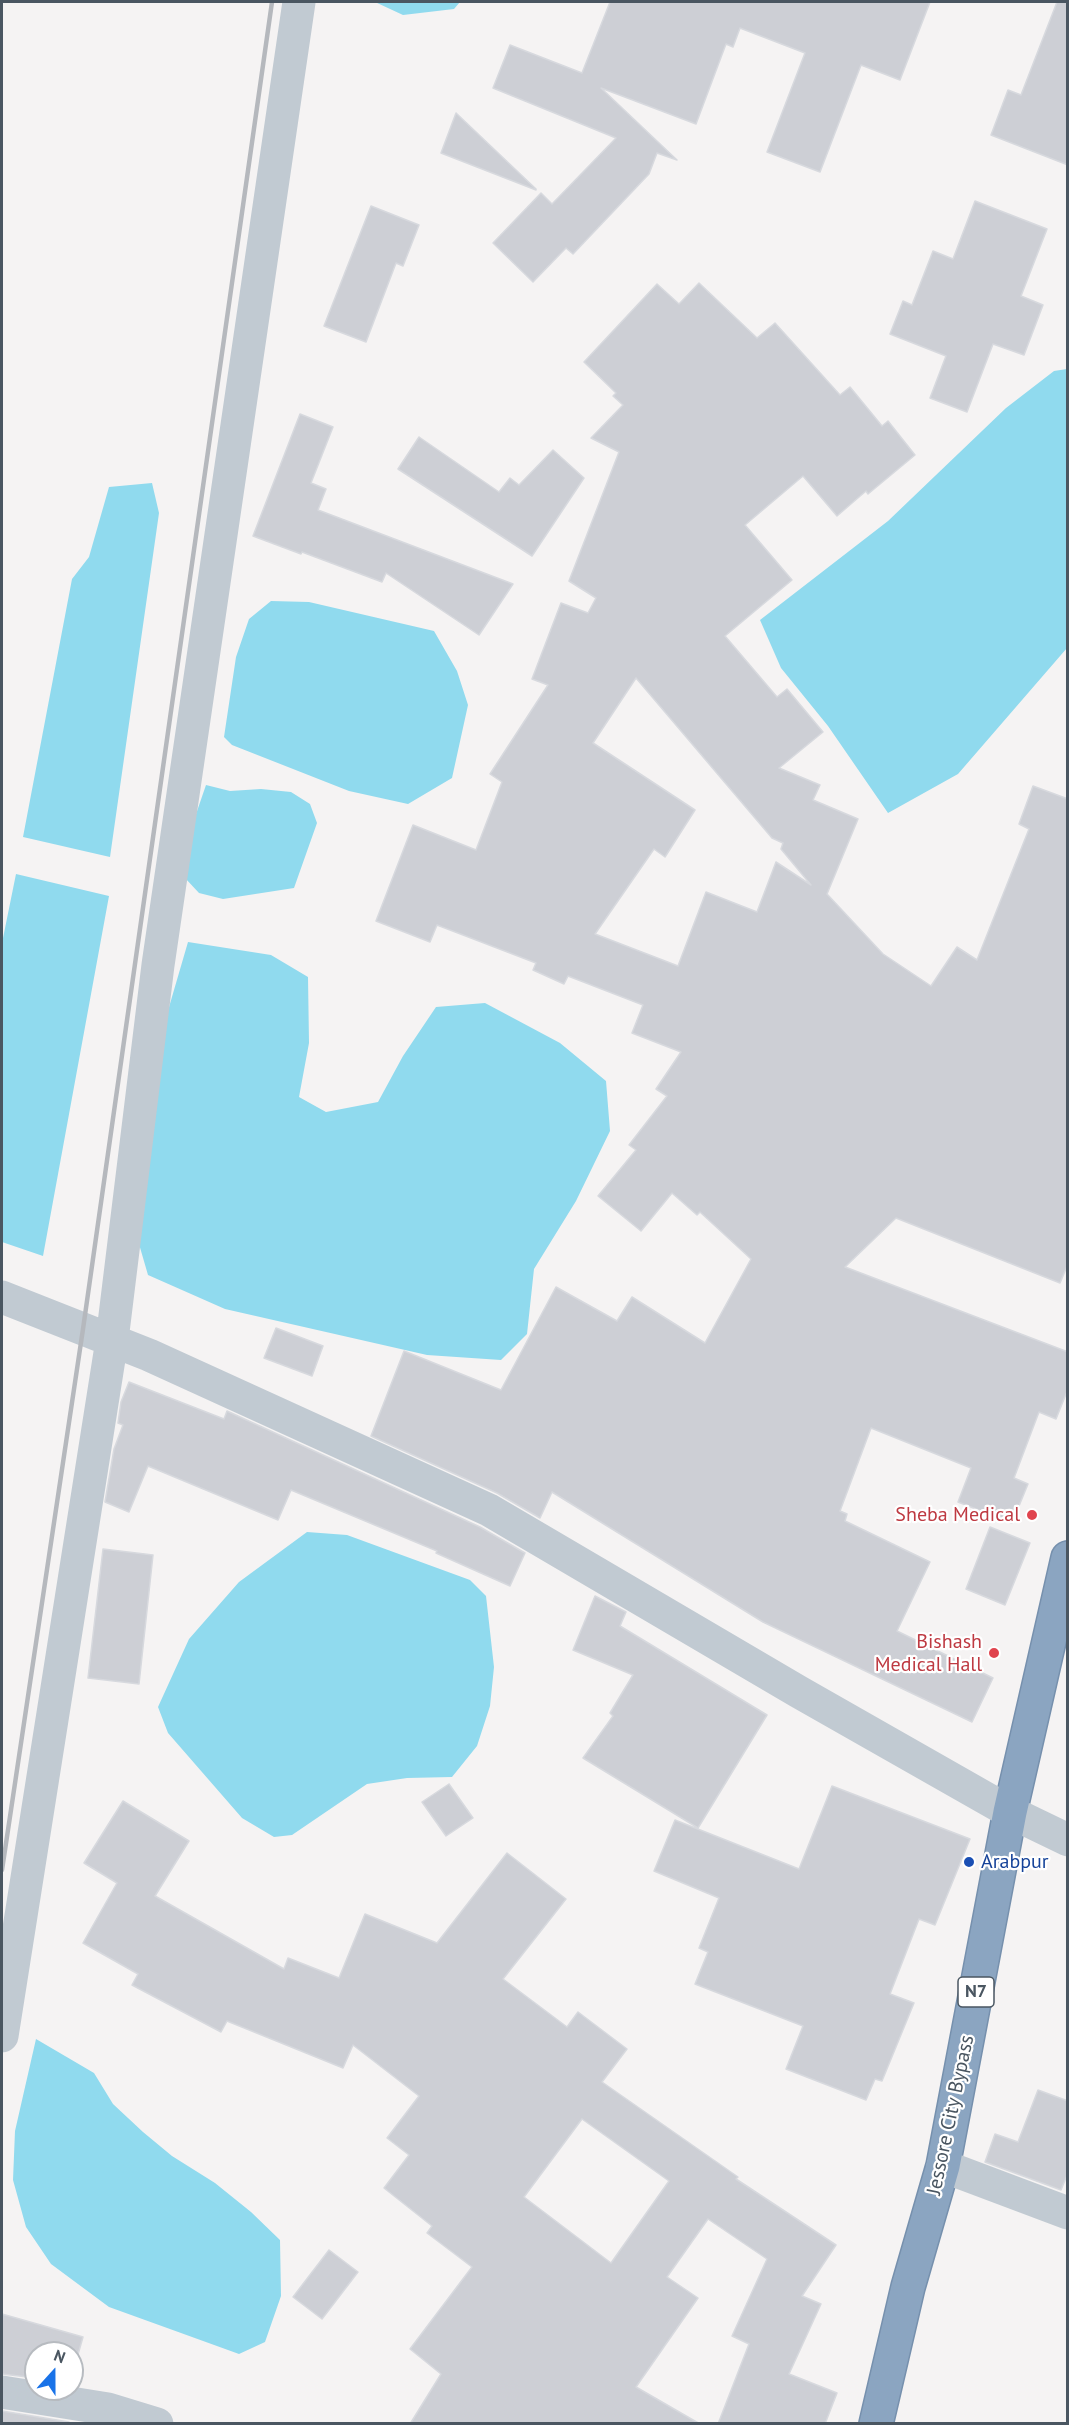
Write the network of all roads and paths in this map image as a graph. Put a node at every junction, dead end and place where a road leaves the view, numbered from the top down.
1 (299, 2) edge
2 (2, 1297) edge
3 (112, 1340) junction
4 (1068, 1558) edge
5 (1010, 1812) junction
6 (1068, 1840) edge
7 (2, 2036) edge
8 (942, 2166) junction
9 (1068, 2213) edge
10 (2, 2392) edge
11 (157, 2424) edge
12 (876, 2424) edge

1 - 3 street
2 - 3 street
3 - 5 street
3 - 7 street
4 - 5 highway, Jessore City Bypass / N7
5 - 6 street
5 - 8 highway, Jessore City Bypass / N7
8 - 9 street
8 - 12 highway, Jessore City Bypass / N7
10 - 11 street

